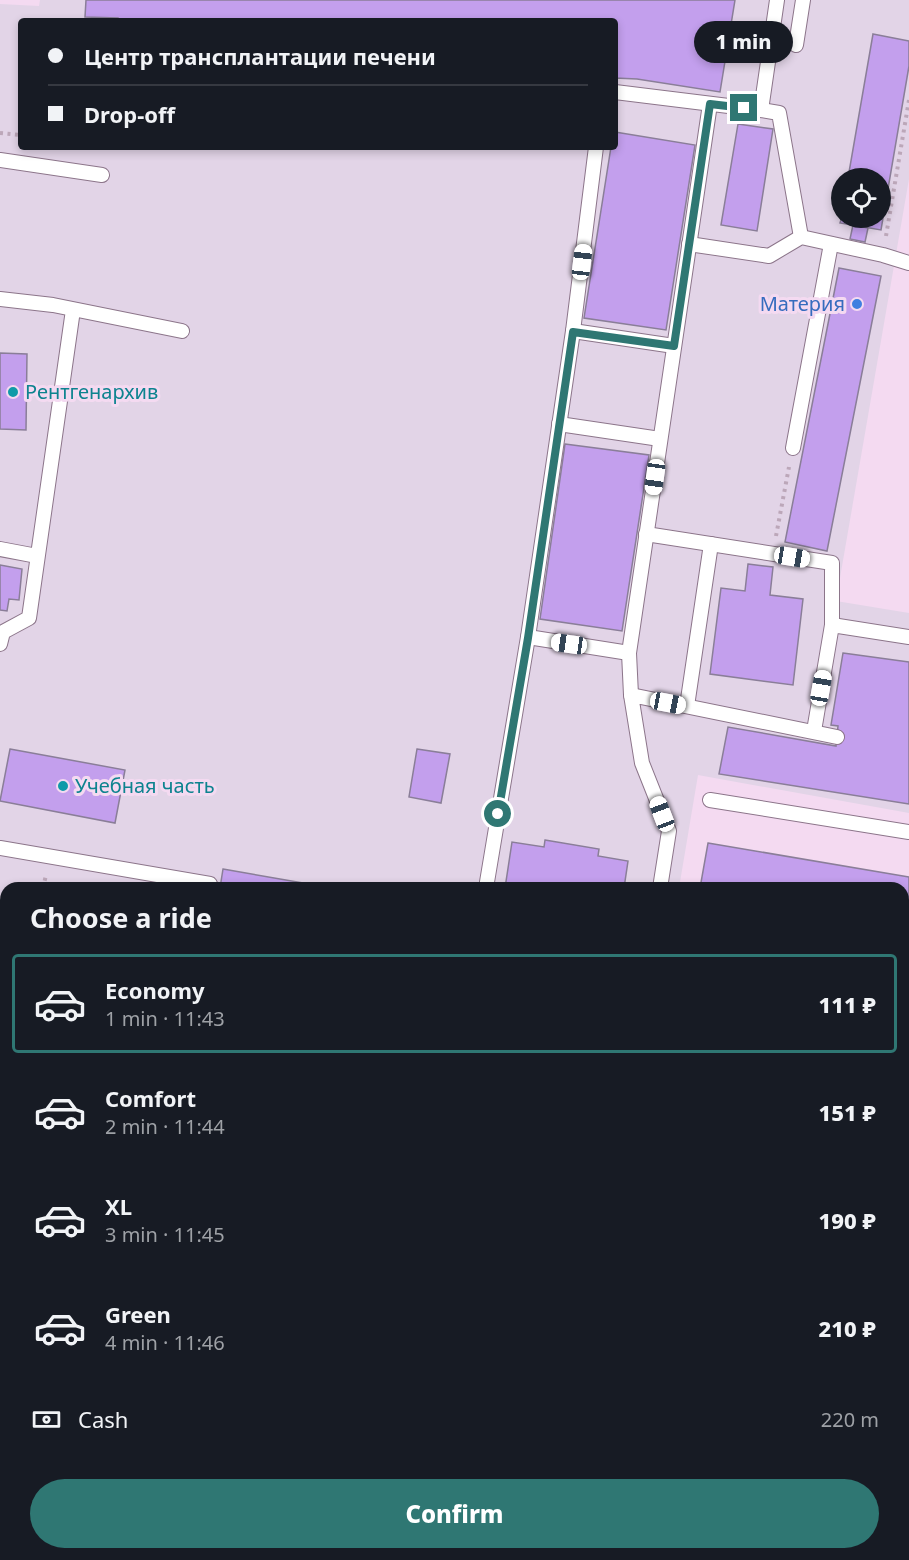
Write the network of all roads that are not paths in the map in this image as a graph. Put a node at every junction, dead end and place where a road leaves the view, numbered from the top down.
1 (777, 0) edge
2 (803, 0) edge
3 (796, 45) dead end
4 (618, 92) edge
5 (710, 104) junction
6 (761, 110) junction
7 (596, 150) edge
8 (0, 160) edge
9 (102, 175) dead end
10 (801, 237) junction
11 (689, 244) junction
12 (831, 244) junction
13 (909, 263) edge
14 (0, 299) edge
15 (73, 310) junction
16 (182, 331) dead end
17 (573, 332) junction
18 (674, 346) junction
19 (559, 424) junction
20 (660, 439) junction
21 (793, 448) road end
22 (646, 534) junction
23 (711, 544) junction
24 (0, 549) edge
25 (37, 556) junction
26 (832, 625) junction
27 (909, 637) edge
28 (528, 638) junction
29 (0, 644) edge
30 (629, 653) junction
31 (631, 696) junction
32 (687, 706) junction
33 (813, 731) junction
34 (837, 736) dead end
35 (710, 800) dead end
36 (909, 832) edge
37 (0, 848) edge
38 (198, 882) edge
39 (487, 882) edge
40 (661, 882) edge

1 - 6 lane
2 - 3 lane
4 - 5 lane
5 - 6 lane
5 - 11 lane
6 - 10 lane
7 - 17 lane
8 - 9 lane
10 - 11 lane
10 - 12 lane
11 - 18 lane
12 - 13 lane
12 - 21 lane
14 - 15 lane
15 - 16 lane
15 - 25 lane
17 - 18 lane
17 - 19 lane
18 - 20 lane
19 - 20 lane
19 - 28 lane
20 - 22 lane
22 - 23 lane
22 - 30 lane
23 - 26 lane
23 - 32 lane
24 - 25 lane
25 - 29 lane
26 - 27 lane
26 - 33 lane
28 - 30 lane
28 - 39 lane
30 - 31 lane
31 - 32 lane
31 - 40 lane
32 - 33 lane
33 - 34 lane
35 - 36 lane
37 - 38 lane

